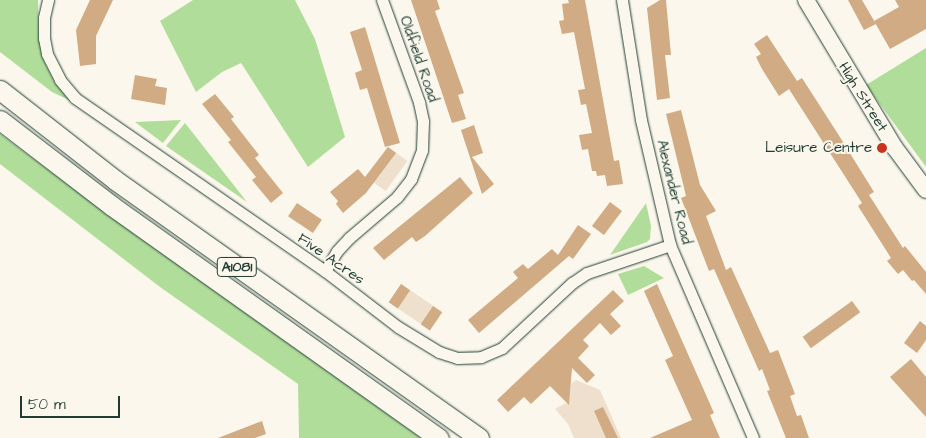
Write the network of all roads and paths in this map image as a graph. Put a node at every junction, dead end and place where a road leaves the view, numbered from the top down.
1 (48, 0) edge
2 (382, 0) edge
3 (622, 0) edge
4 (806, 0) edge
5 (0, 90) edge
6 (0, 120) edge
7 (926, 190) edge
8 (670, 245) junction
9 (324, 271) junction
10 (439, 438) edge
11 (479, 438) edge
12 (753, 438) edge

1 - 9 street, Five Acres
2 - 9 street, Oldfield Road
3 - 8 street, Alexander Road
4 - 7 street, High Street
5 - 11 main road, A1081
6 - 10 main road, A1081
8 - 9 street, Five Acres
8 - 12 street, Alexander Road

